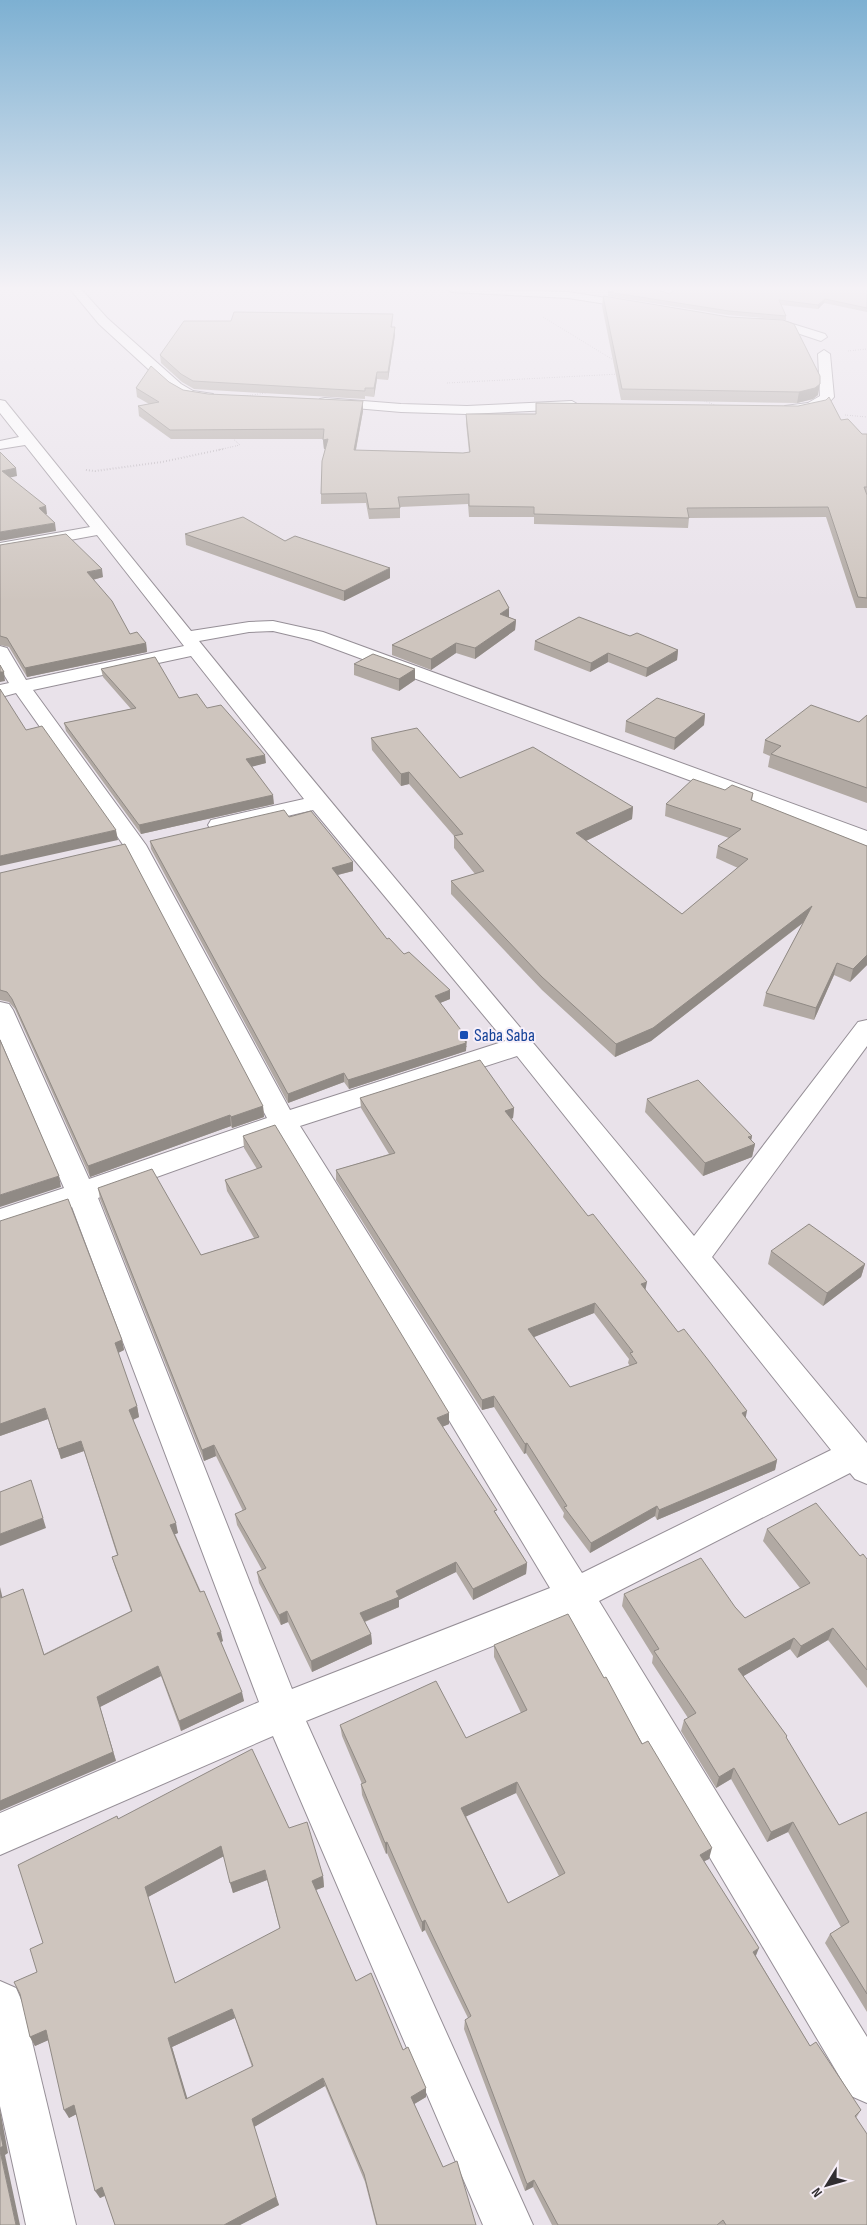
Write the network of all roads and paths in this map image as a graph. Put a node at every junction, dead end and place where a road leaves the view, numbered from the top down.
1 (187, 393) edge
2 (827, 393) edge
3 (220, 398) edge
4 (696, 398) edge
5 (311, 401) edge
6 (0, 404) edge
7 (588, 406) edge
8 (735, 409) joint
9 (839, 414) edge
10 (867, 417) edge
11 (28, 440) junction
12 (0, 445) edge
13 (100, 530) junction
14 (0, 548) edge
15 (192, 643) junction
16 (0, 652) edge
17 (10, 688) edge
18 (318, 802) junction
19 (202, 829) edge
20 (867, 840) edge
21 (0, 1010) edge
22 (867, 1028) edge
23 (522, 1045) junction
24 (283, 1122) junction
25 (81, 1193) junction
26 (0, 1220) edge
27 (695, 1257) junction
28 (861, 1461) edge
29 (575, 1595) junction
30 (282, 1712) junction
31 (0, 1834) edge
32 (0, 2004) edge
33 (867, 2080) edge
34 (51, 2225) edge
35 (508, 2225) edge

1 - 3 street
2 - 8 street
4 - 8 path
5 - 7 street
6 - 11 street
9 - 10 path
11 - 12 street
11 - 13 street
13 - 14 street
13 - 15 street
15 - 17 street
15 - 18 street
15 - 20 street
16 - 17 street
17 - 24 street
18 - 19 street
18 - 23 street
21 - 25 street
22 - 27 street
23 - 24 street
23 - 27 street
24 - 25 street
24 - 29 street
25 - 26 street
25 - 30 street
27 - 28 street
28 - 29 street
29 - 30 street
29 - 33 street
30 - 31 street
30 - 35 street
32 - 34 street

